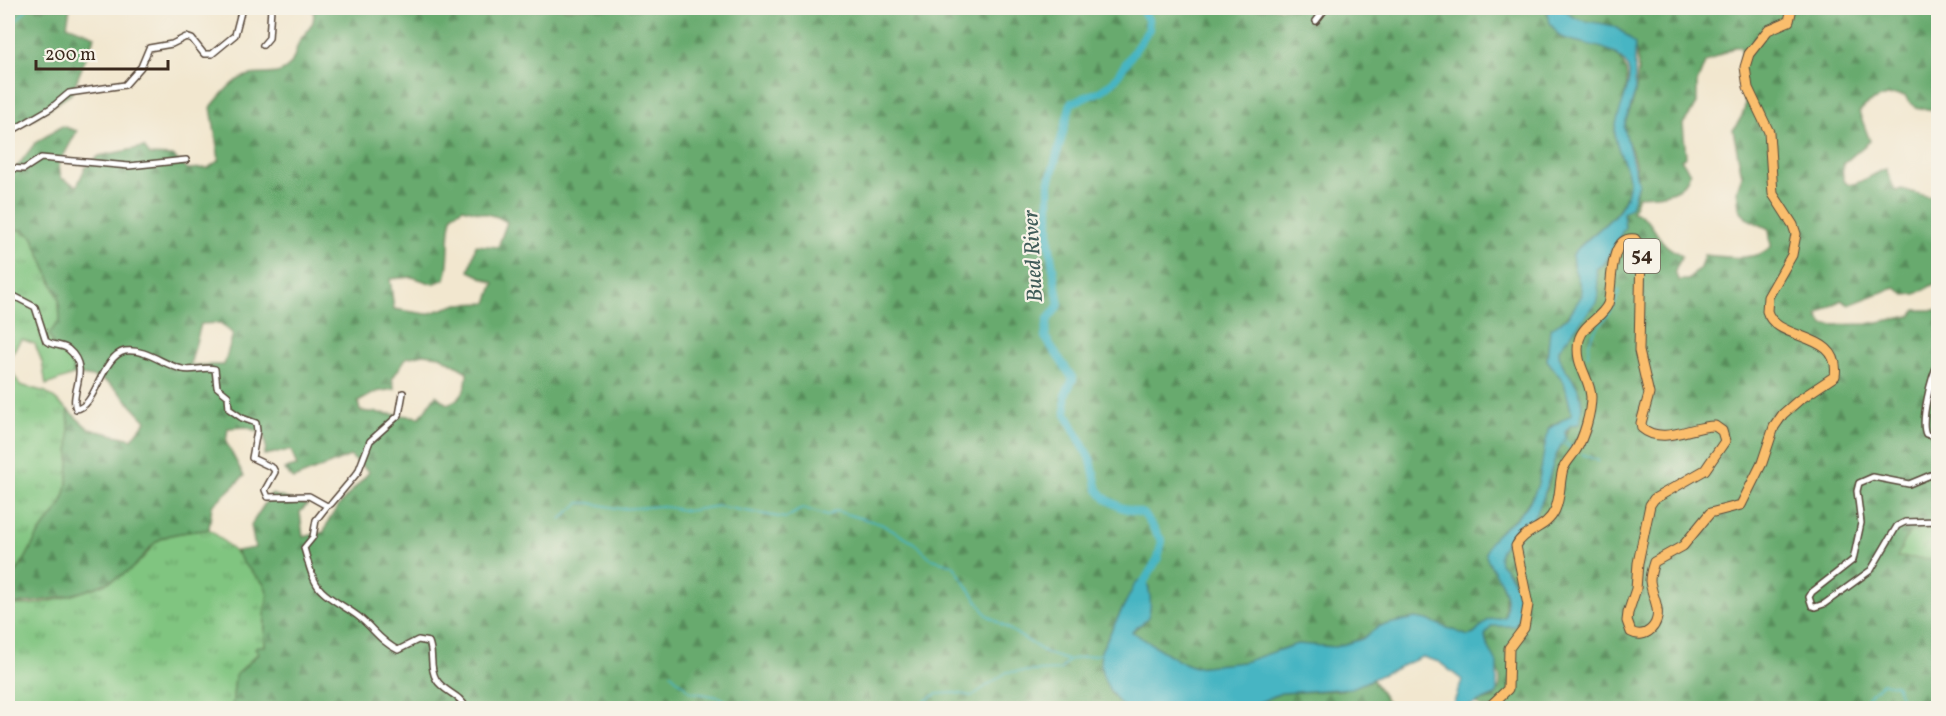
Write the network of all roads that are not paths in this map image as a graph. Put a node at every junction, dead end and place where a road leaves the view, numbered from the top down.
1 (242, 8) edge
2 (271, 8) edge
3 (1326, 8) edge
4 (1792, 8) edge
5 (1316, 21) dead end
6 (263, 45) dead end
7 (8, 133) edge
8 (186, 160) dead end
9 (8, 168) edge
10 (8, 293) edge
11 (1938, 364) edge
12 (403, 393) dead end
13 (1938, 438) edge
14 (1938, 472) edge
15 (327, 506) junction
16 (1938, 520) edge
17 (466, 708) edge
18 (1488, 708) edge

1 - 7 street
2 - 6 street
3 - 5 street
4 - 18 highway, 54
8 - 9 street
10 - 15 street
11 - 13 street
12 - 15 street
14 - 16 street
15 - 17 street

